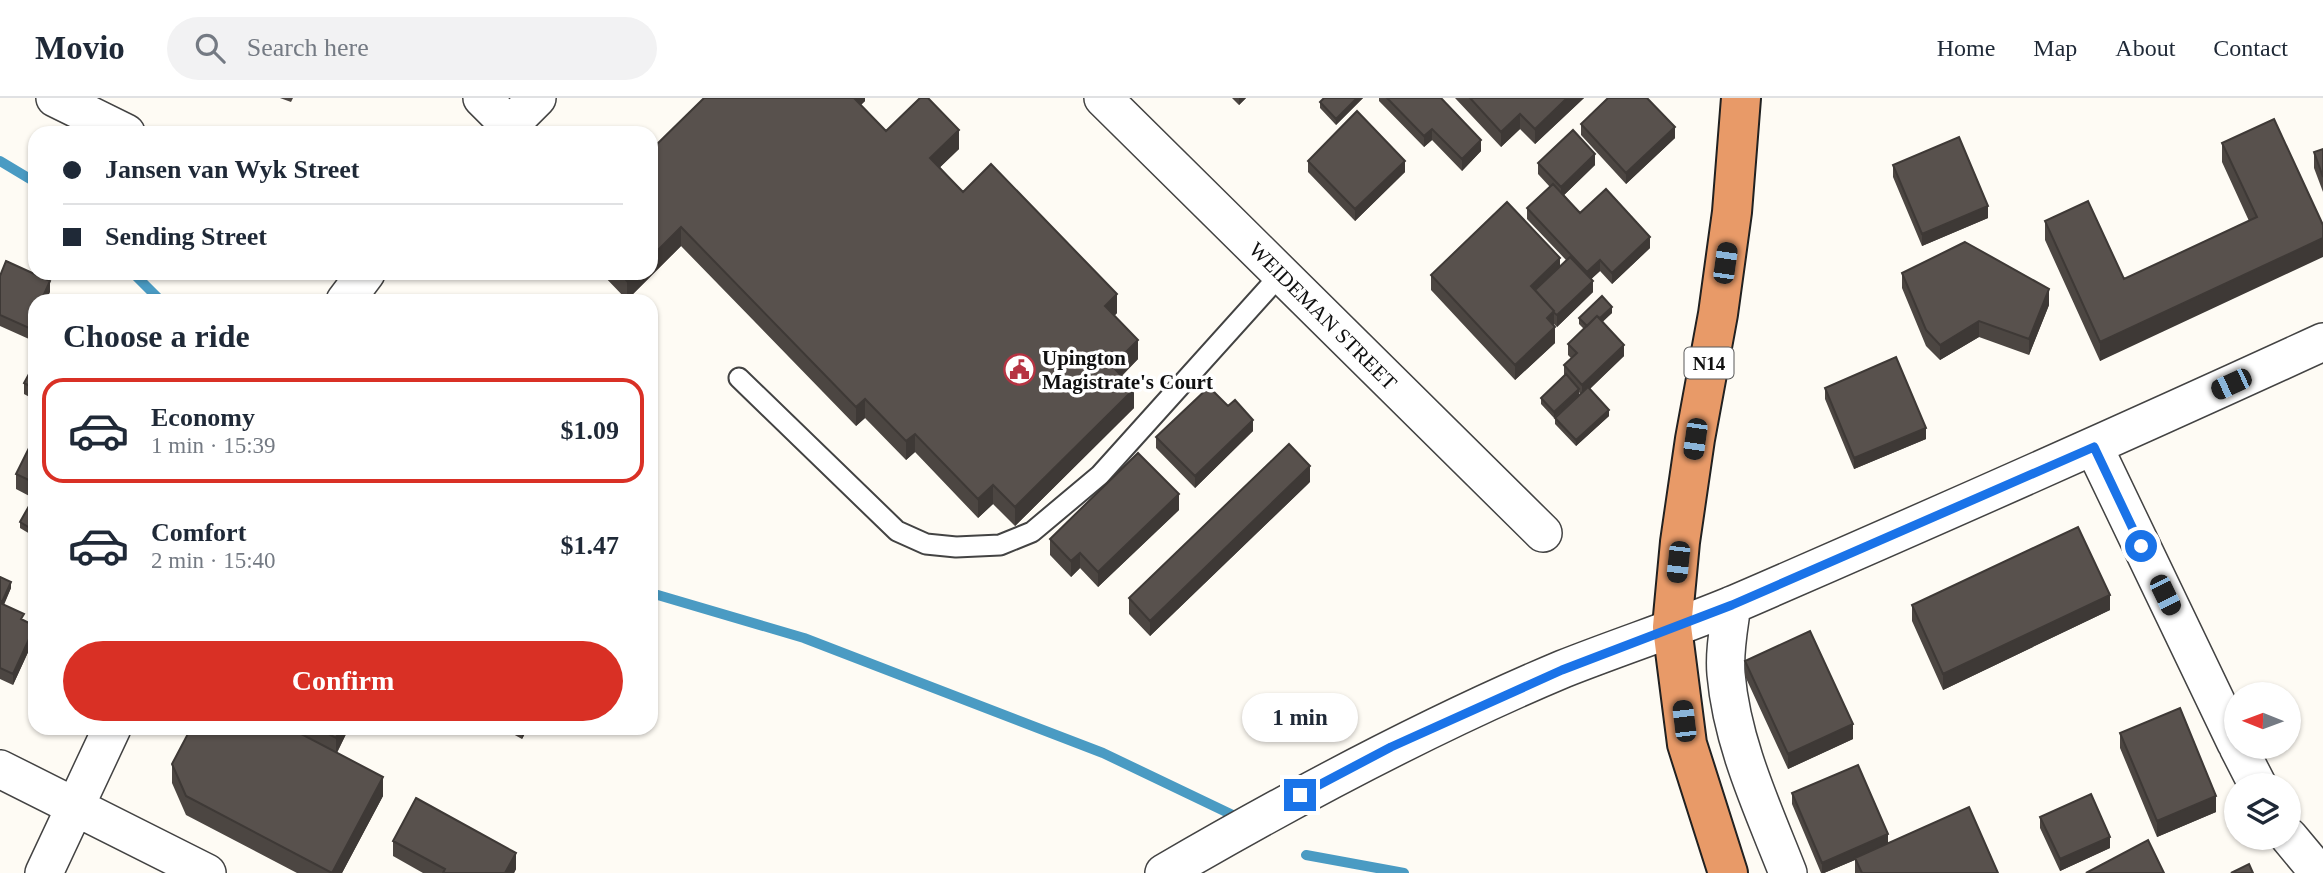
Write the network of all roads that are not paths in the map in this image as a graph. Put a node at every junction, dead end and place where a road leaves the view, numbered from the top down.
1 (55, 98) edge
2 (482, 98) edge
3 (537, 98) edge
4 (1103, 98) edge
5 (1741, 98) edge
6 (112, 126) edge
7 (504, 126) edge
8 (509, 126) edge
9 (1281, 274) junction
10 (2323, 342) edge
11 (739, 378) dead end
12 (2094, 447) junction
13 (1543, 533) dead end
14 (1732, 605) junction
15 (1672, 626) junction
16 (2224, 718) edge
17 (109, 735) edge
18 (0, 769) edge
19 (76, 807) junction
20 (2300, 850) edge
21 (44, 873) edge
22 (207, 873) edge
23 (1164, 873) edge
24 (1728, 873) edge
25 (1787, 873) edge
26 (2319, 873) edge

1 - 6 street
2 - 7 street
3 - 8 street
4 - 9 street, WEIDEMAN STREET
5 - 15 highway, N14
9 - 11 lane
9 - 13 street, WEIDEMAN STREET
10 - 12 street
12 - 14 street
12 - 16 street
14 - 15 street
14 - 25 street
15 - 23 street
15 - 24 highway, N14
17 - 19 street
18 - 19 street
19 - 21 street
19 - 22 street
20 - 26 street

